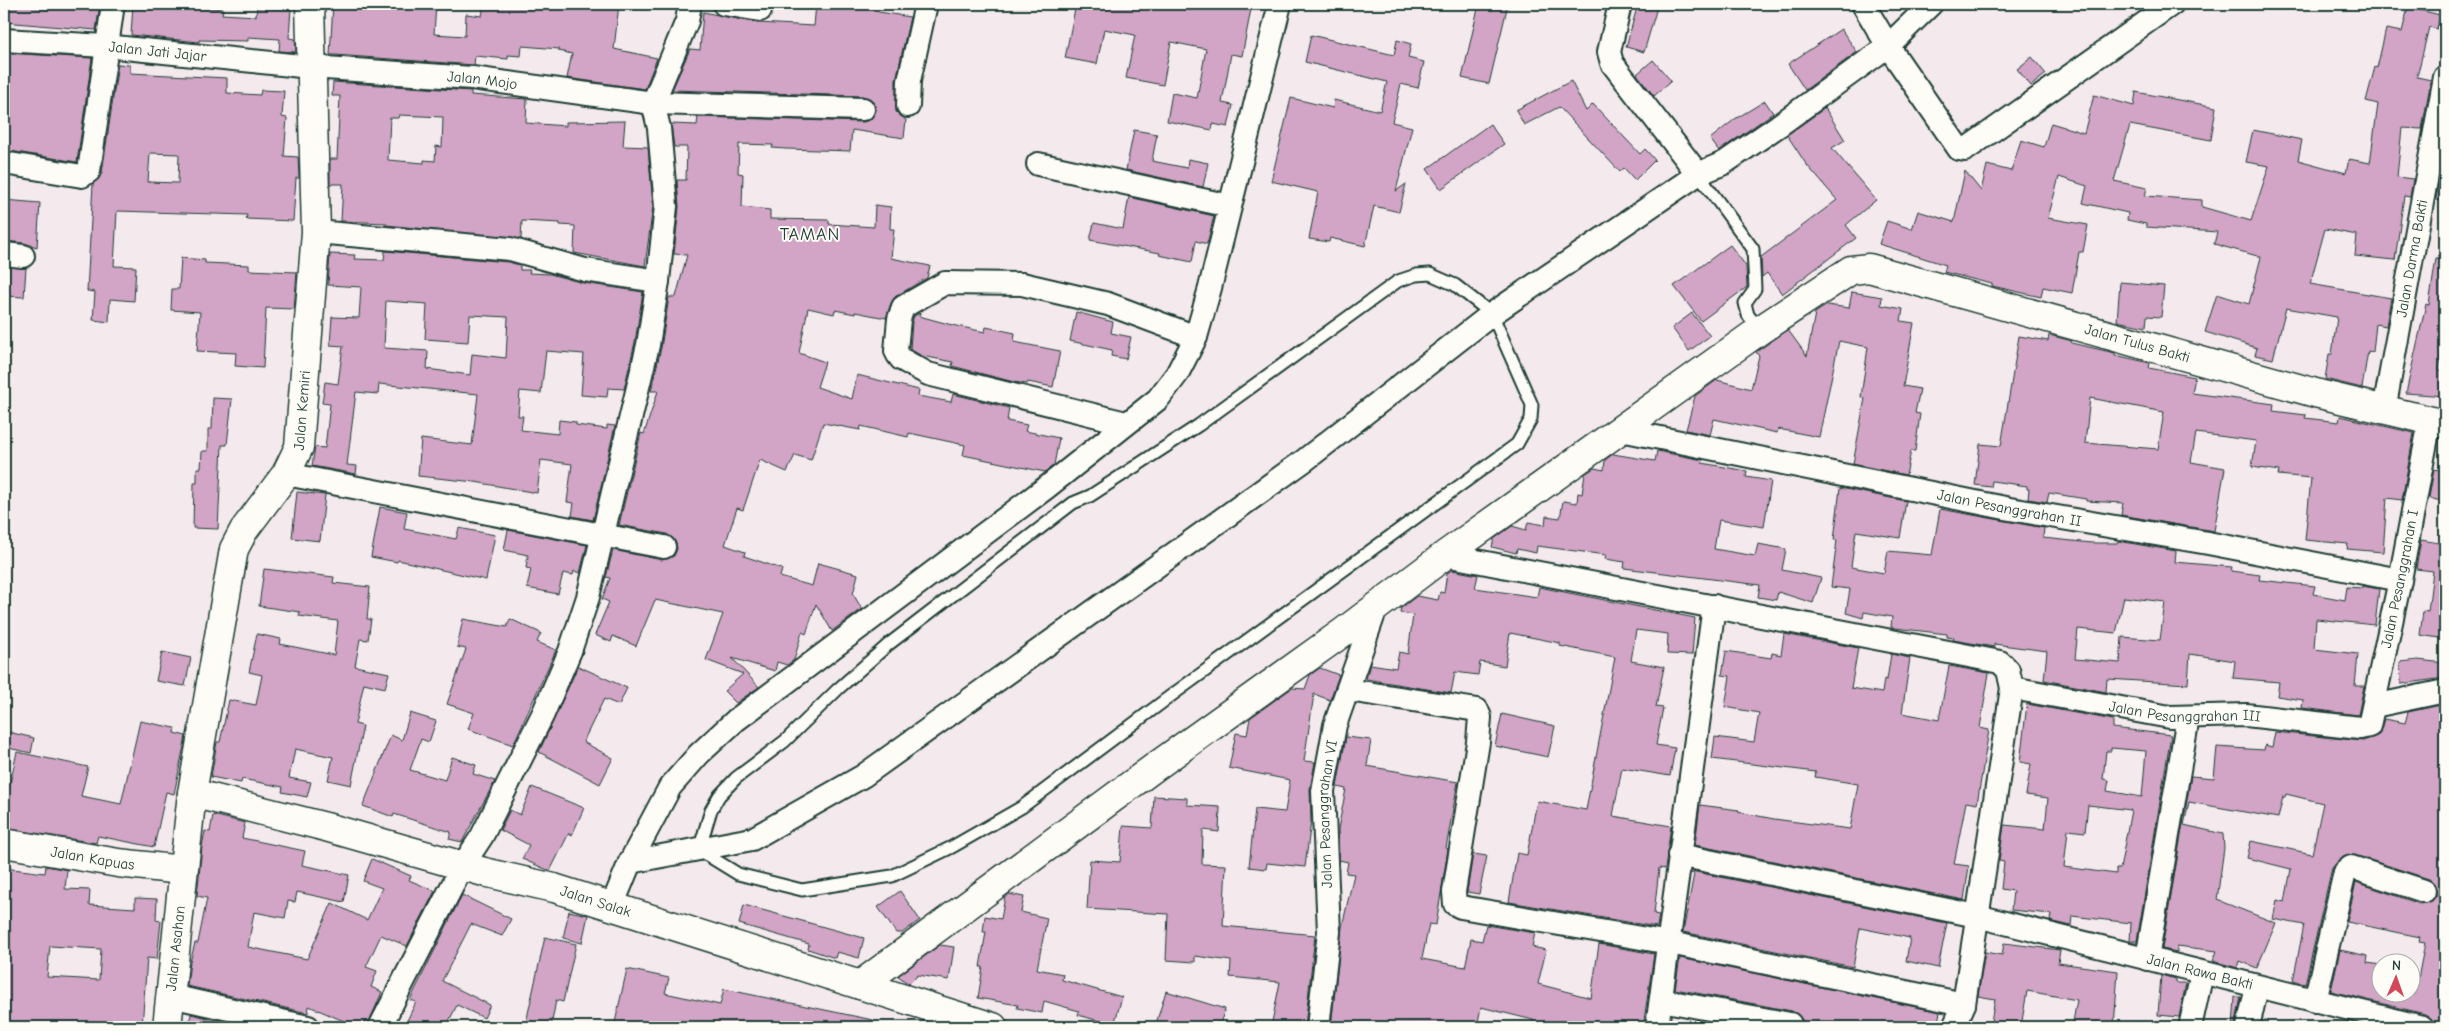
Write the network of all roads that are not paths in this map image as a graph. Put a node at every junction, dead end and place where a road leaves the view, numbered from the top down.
1 (113, 4) edge
2 (310, 4) edge
3 (690, 4) edge
4 (724, 4) edge
5 (926, 4) edge
6 (1280, 4) edge
7 (1620, 4) edge
8 (1864, 4) edge
9 (1932, 4) edge
10 (2172, 4) edge
11 (760, 10) dead end
12 (4, 40) edge
13 (105, 46) junction
14 (1888, 46) junction
15 (311, 67) junction
16 (2445, 77) edge
17 (653, 103) junction
18 (908, 106) dead end
19 (863, 109) dead end
20 (2439, 150) edge
21 (4, 164) edge
22 (1038, 164) dead end
23 (1698, 174) junction
24 (1230, 206) junction
25 (316, 232) junction
26 (658, 280) junction
27 (1492, 314) junction
28 (1760, 330) junction
29 (1196, 337) junction
30 (2384, 410) junction
31 (1126, 422) junction
32 (2438, 423) edge
33 (1621, 430) junction
34 (286, 474) junction
35 (602, 534) junction
36 (664, 547) dead end
37 (1445, 556) junction
38 (2400, 580) junction
39 (1714, 606) junction
40 (1376, 608) junction
41 (2012, 688) junction
42 (1348, 690) junction
43 (2445, 691) edge
44 (2374, 706) junction
45 (2188, 717) junction
46 (2360, 728) joint
47 (192, 793) junction
48 (4, 844) edge
49 (699, 850) junction
50 (1679, 855) junction
51 (630, 862) junction
52 (463, 865) junction
53 (182, 870) junction
54 (2424, 891) dead end
55 (612, 906) junction
56 (1977, 916) junction
57 (1670, 943) junction
58 (2147, 959) junction
59 (2202, 973) junction
60 (860, 985) junction
61 (2257, 987) junction
62 (171, 996) junction
63 (1661, 1000) junction
64 (2315, 1001) junction
65 (1964, 1004) junction
66 (1790, 1024) dead end
67 (167, 1027) edge
68 (308, 1027) edge
69 (380, 1027) edge
70 (994, 1027) edge
71 (1318, 1027) edge
72 (1657, 1027) edge
73 (1954, 1027) edge
74 (2190, 1027) edge
75 (2248, 1027) edge
76 (2422, 1027) edge

1 - 13 street
2 - 15 main road, Jalan Kemiri
3 - 17 street
4 - 11 street
5 - 18 street
6 - 24 street
7 - 23 street
8 - 14 street
9 - 14 street
10 - 14 street
12 - 13 street, Jalan Jati Jajar
13 - 15 street, Jalan Jati Jajar
13 - 21 street
14 - 23 street
15 - 17 street, Jalan Mojo
15 - 25 main road, Jalan Kemiri
16 - 20 street, Jalan Darma Bakti
17 - 19 street, Jalan Mojo
17 - 26 street
20 - 30 street, Jalan Darma Bakti
22 - 24 street
23 - 27 street
23 - 28 lane
24 - 29 street
25 - 26 street
25 - 34 main road, Jalan Kemiri
26 - 35 street
27 - 49 street
27 - 49 lane
27 - 49 lane
28 - 30 main road, Jalan Tulus Bakti
28 - 33 main road, Jalan Tulus Bakti
29 - 31 street
29 - 31 street
30 - 32 main road, Jalan Tulus Bakti
31 - 51 street
32 - 38 street, Jalan Pesanggrahan I
33 - 37 main road, Jalan Tulus Bakti
33 - 38 street, Jalan Pesanggrahan II
34 - 35 street
34 - 47 main road, Jalan Kemiri
35 - 36 street
35 - 52 street
37 - 39 street
37 - 40 main road, Jalan Tulus Bakti
38 - 44 street, Jalan Pesanggrahan I
39 - 41 street
39 - 50 street
40 - 42 street, Jalan Pesanggrahan VI
40 - 60 main road, Jalan Tulus Bakti
41 - 45 street, Jalan Pesanggrahan III
41 - 56 street
42 - 57 street
42 - 71 street, Jalan Pesanggrahan VI
43 - 44 street
44 - 46 street, Jalan Pesanggrahan I
45 - 46 street, Jalan Pesanggrahan III
45 - 58 street
47 - 52 main road, Jalan Salak
47 - 53 main road, Jalan Asahan
48 - 53 main road, Jalan Kapuas
49 - 51 street
50 - 56 street, Jalan Rawa Bakti
50 - 57 street
51 - 55 street
52 - 55 main road, Jalan Salak
52 - 69 street
53 - 62 main road, Jalan Asahan
54 - 64 street
55 - 60 main road, Jalan Salak
56 - 58 street, Jalan Rawa Bakti
56 - 65 street
57 - 63 street
57 - 65 street
58 - 59 street, Jalan Rawa Bakti
59 - 61 street, Jalan Rawa Bakti
59 - 74 street
60 - 70 main road, Jalan Salak
61 - 64 street, Jalan Rawa Bakti
61 - 75 street
62 - 67 main road, Jalan Asahan
62 - 68 street
63 - 66 street
63 - 72 street
64 - 76 street, Jalan Rawa Bakti
65 - 73 street

